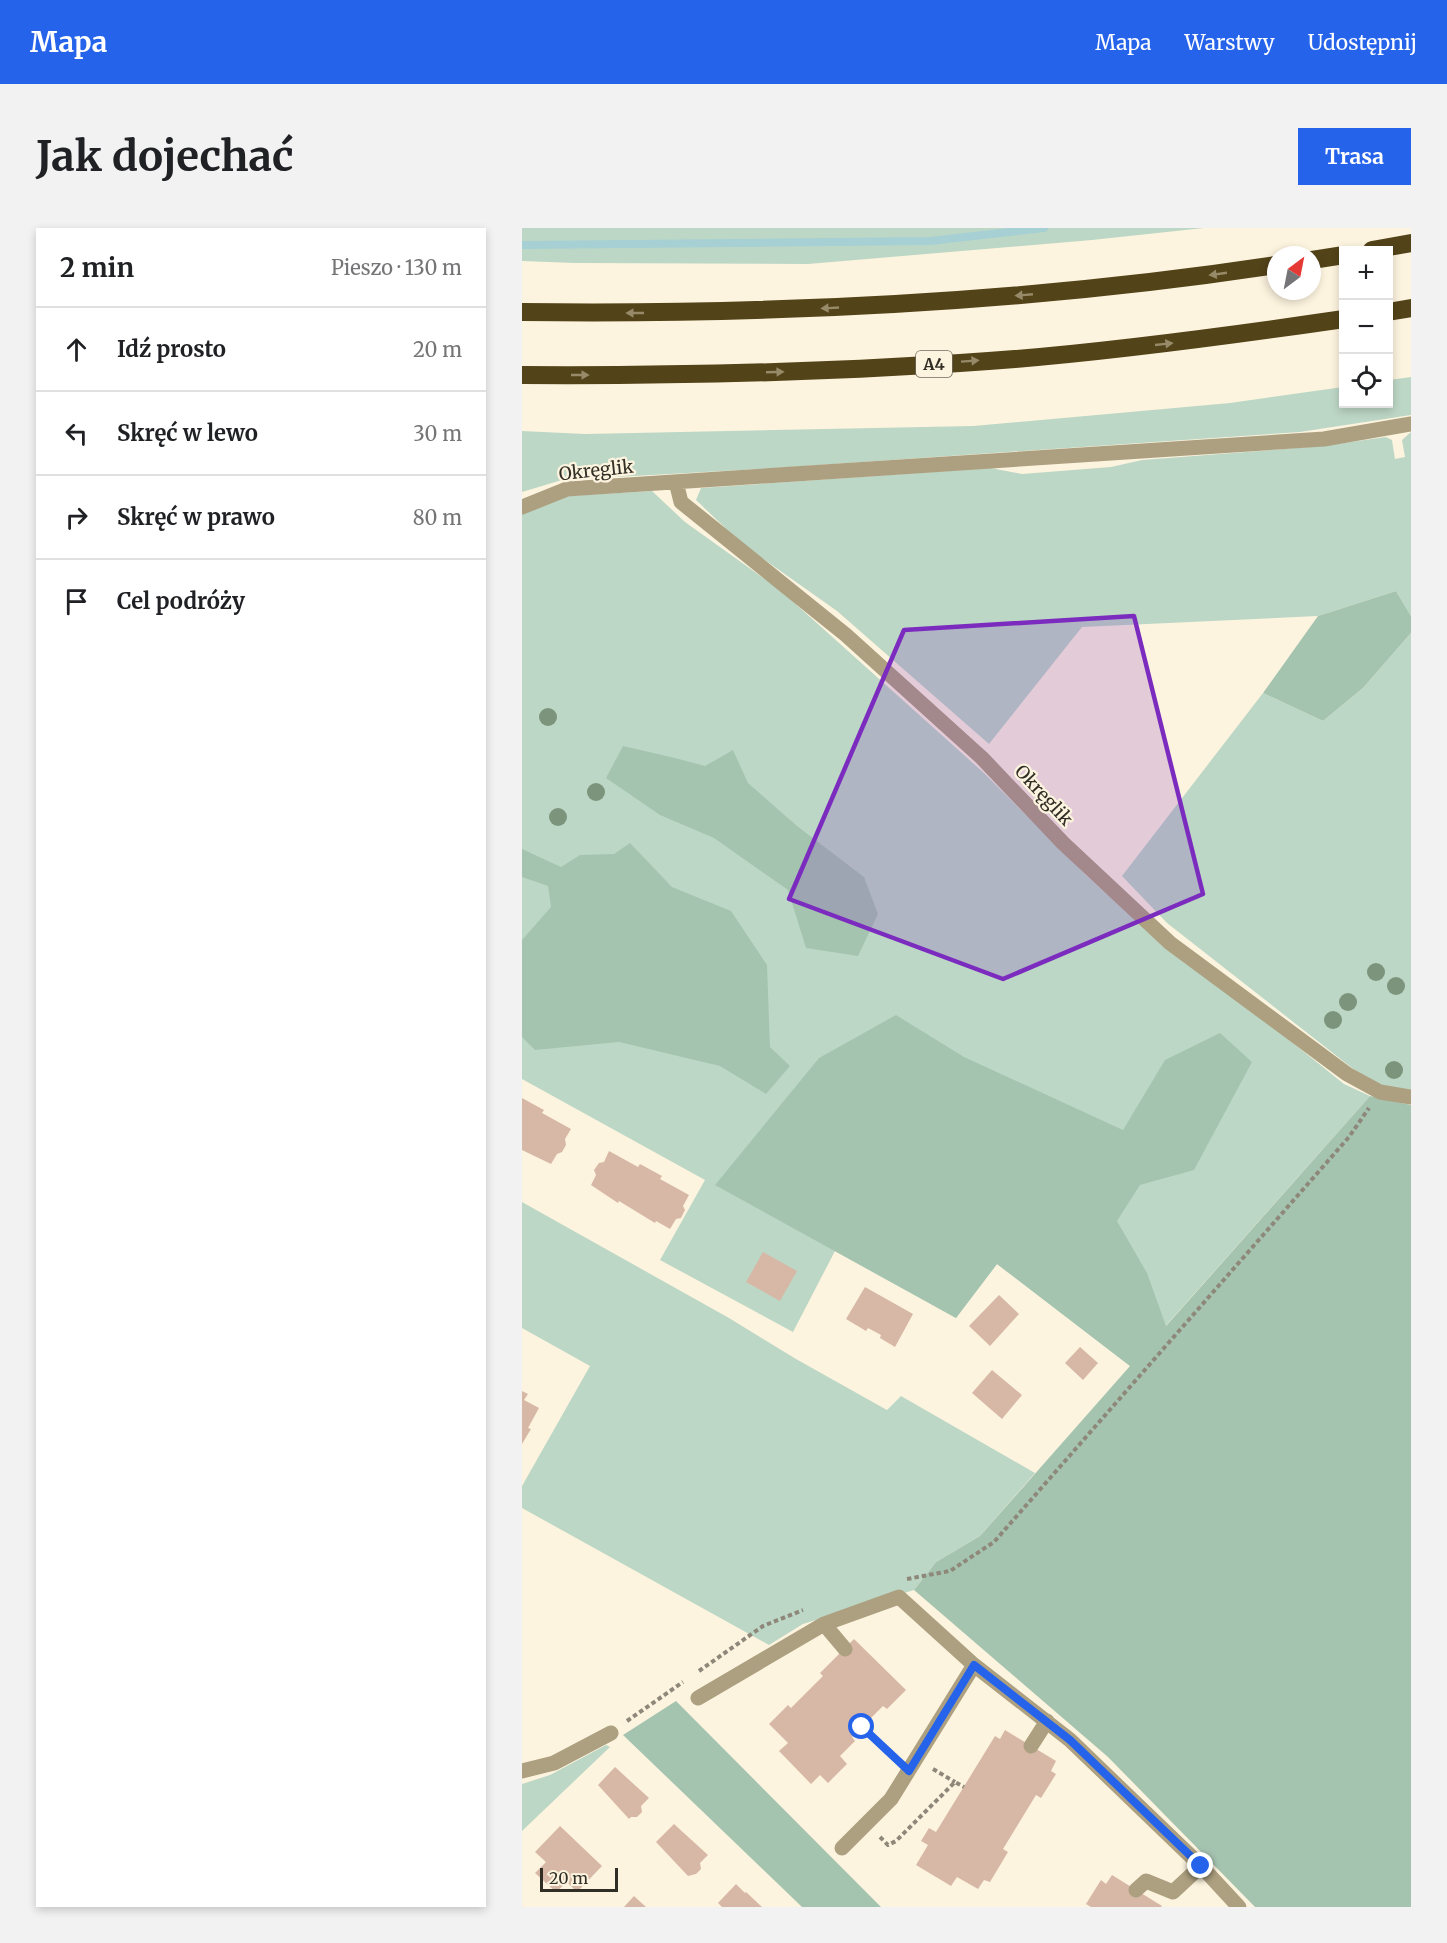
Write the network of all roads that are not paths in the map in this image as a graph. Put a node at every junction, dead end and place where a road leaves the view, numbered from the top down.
1 (1411, 243) edge
2 (1393, 246) edge
3 (1339, 256) edge
4 (1321, 259) edge
5 (1267, 267) edge
6 (1411, 308) edge
7 (1393, 311) edge
8 (522, 312) edge
9 (1339, 320) edge
10 (522, 375) edge
11 (1411, 424) edge
12 (676, 482) junction
13 (522, 507) edge
14 (1411, 1097) edge
15 (824, 1624) junction
16 (845, 1648) dead end
17 (974, 1665) junction
18 (698, 1698) dead end
19 (1047, 1721) junction
20 (611, 1733) road end
21 (1031, 1746) dead end
22 (522, 1771) edge
23 (842, 1848) dead end
24 (1201, 1866) junction
25 (1136, 1890) dead end
26 (1236, 1906) edge

1 - 2 highway
3 - 4 highway
5 -> 8 highway
6 - 7 highway
10 -> 9 highway, A4
11 - 12 street, Okręglik
12 - 13 street, Okręglik
12 - 14 street, Okręglik
15 - 16 street
15 - 17 street
15 - 18 street
17 - 19 street
17 - 23 street
19 - 21 street
19 - 24 street
20 - 22 street
24 - 25 street
24 - 26 street

